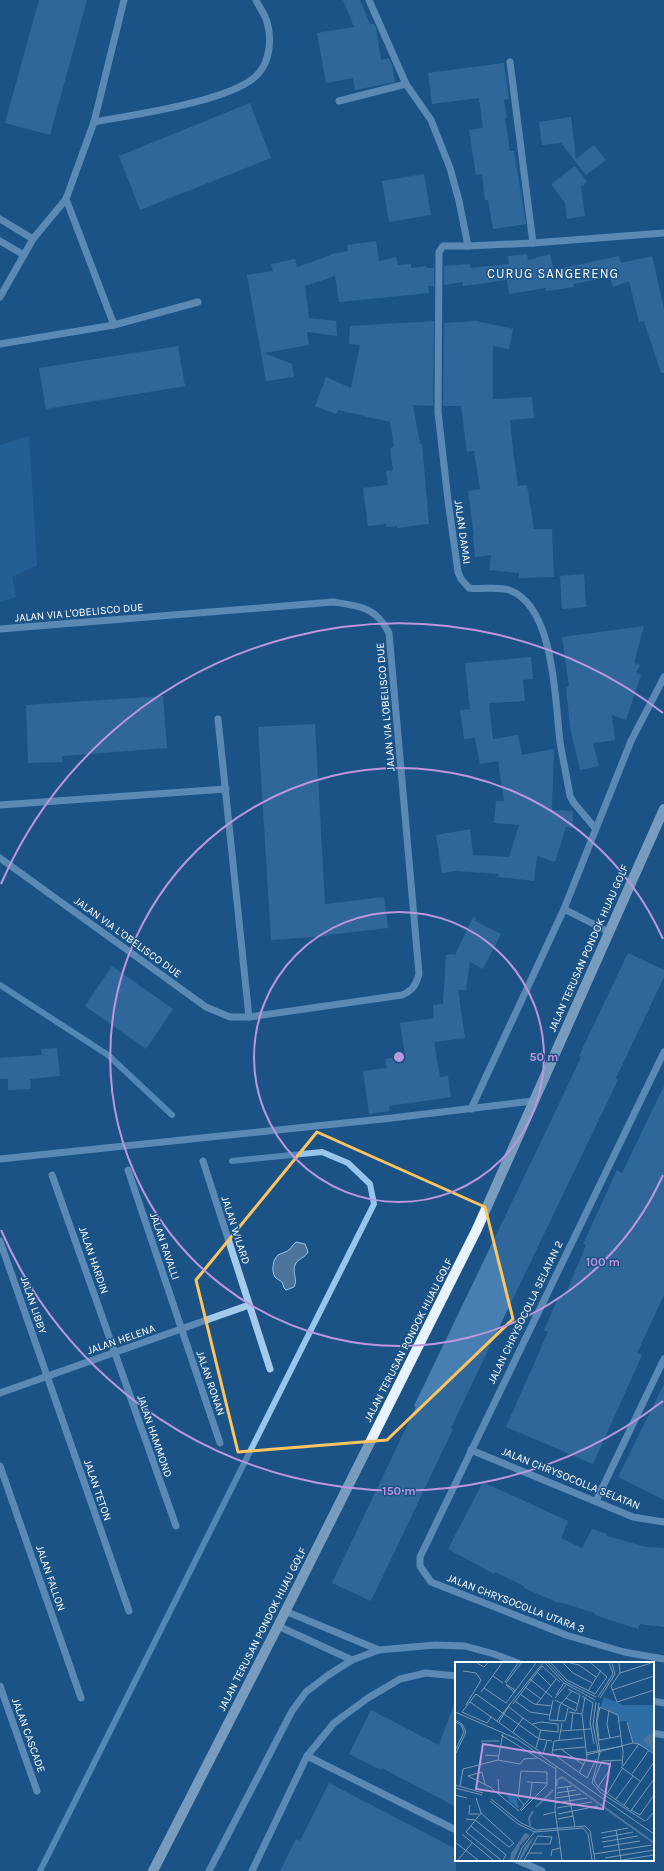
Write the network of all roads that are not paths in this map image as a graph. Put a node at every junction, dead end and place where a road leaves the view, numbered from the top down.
1 (124, 0) edge
2 (256, 0) edge
3 (369, 0) edge
4 (510, 62) dead end
5 (406, 84) junction
6 (339, 101) dead end
7 (94, 122) junction
8 (66, 199) junction
9 (0, 219) edge
10 (664, 233) edge
11 (33, 239) junction
12 (0, 241) edge
13 (533, 243) junction
14 (468, 246) junction
15 (24, 255) junction
16 (0, 297) edge
17 (198, 302) dead end
18 (114, 325) junction
19 (0, 344) edge
20 (0, 629) edge
21 (664, 677) edge
22 (218, 719) dead end
23 (226, 789) junction
24 (0, 805) edge
25 (664, 809) edge
26 (595, 828) junction
27 (0, 858) edge
28 (564, 909) junction
29 (608, 932) junction
30 (249, 1017) junction
31 (664, 1052) edge
32 (533, 1101) junction
33 (471, 1109) junction
34 (0, 1159) edge
35 (203, 1161) dead end
36 (128, 1170) dead end
37 (52, 1175) dead end
38 (0, 1241) edge
39 (249, 1305) junction
40 (182, 1329) junction
41 (115, 1353) junction
42 (664, 1359) edge
43 (270, 1369) dead end
44 (47, 1377) junction
45 (0, 1394) edge
46 (220, 1443) dead end
47 (471, 1450) junction
48 (0, 1466) edge
49 (596, 1501) junction
50 (664, 1522) edge
51 (176, 1526) dead end
52 (431, 1582) joint
53 (129, 1611) dead end
54 (285, 1611) junction
55 (278, 1626) junction
56 (379, 1650) junction
57 (664, 1659) edge
58 (352, 1660) junction
59 (515, 1662) edge
60 (455, 1676) edge
61 (0, 1686) edge
62 (80, 1698) dead end
63 (654, 1701) edge
64 (664, 1703) edge
65 (654, 1733) edge
66 (664, 1735) edge
67 (307, 1756) junction
68 (37, 1791) dead end
69 (455, 1830) edge
70 (520, 1861) edge
71 (153, 1871) edge
72 (209, 1871) edge
73 (252, 1871) edge
74 (542, 1871) edge

1 - 7 street
2 - 7 street
3 - 5 street
4 - 13 street
5 - 6 street
5 - 14 street
7 - 8 street
8 - 11 street
8 - 18 street
9 - 11 street
10 - 13 street
11 - 15 street
12 - 15 street
13 - 14 street
14 - 26 street, JALAN DAMAI
15 - 16 street
17 - 18 street
18 - 19 street
20 - 30 street, JALAN VIA L'OBELISCO DUE
21 - 26 street
22 - 23 street
23 - 24 street
23 - 30 street
25 - 29 main road, JALAN TERUSAN PONDOK HIJAU GOLF
26 - 28 street
27 - 30 street, JALAN VIA L'OBELISCO DUE
28 - 29 street
28 - 33 street
29 - 32 main road, JALAN TERUSAN PONDOK HIJAU GOLF
31 - 47 street, JALAN CHRYSOCOLLA SELATAN 2
32 - 33 street
32 - 54 main road, JALAN TERUSAN PONDOK HIJAU GOLF
33 - 34 street
35 - 39 street, JALAN WILARD
36 - 40 street, JALAN RAVALLI
37 - 41 street, JALAN HARDIN
38 - 44 street, JALAN LIBBY
39 - 40 street, JALAN HELENA
39 - 43 street, JALAN WILARD
40 - 41 street, JALAN HELENA
40 - 46 street, JALAN RONAN
41 - 44 street, JALAN HELENA
41 - 51 street, JALAN HAMMOND
42 - 49 street
44 - 45 street, JALAN HELENA
44 - 53 street, JALAN TETON
47 - 49 street, JALAN CHRYSOCOLLA SELATAN
47 - 52 street, JALAN CHRYSOCOLLA SELATAN 2
48 - 62 street, JALAN FALLON
49 - 50 street, JALAN CHRYSOCOLLA SELATAN
52 - 57 street, JALAN CHRYSOCOLLA UTARA 3
54 - 55 main road, JALAN TERUSAN PONDOK HIJAU GOLF
54 - 56 street
55 - 58 street
55 - 71 main road, JALAN TERUSAN PONDOK HIJAU GOLF
56 - 58 street
56 - 59 street
58 - 72 street
60 - 67 street
61 - 68 street, JALAN CASCADE
63 - 64 street
65 - 66 street
67 - 69 street
67 - 73 street
70 - 74 street

